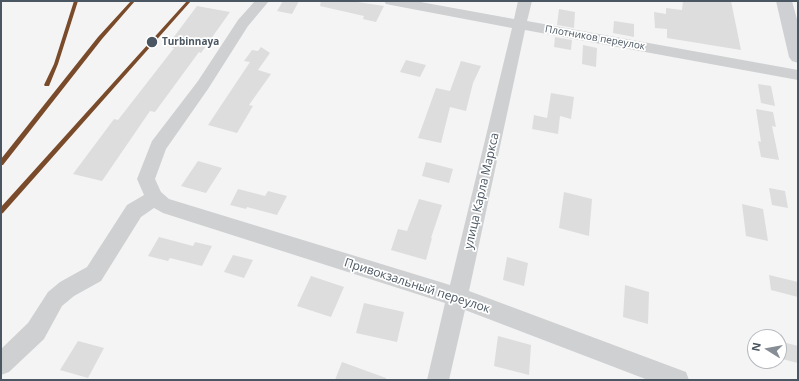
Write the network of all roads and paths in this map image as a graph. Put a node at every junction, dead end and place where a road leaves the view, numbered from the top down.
1 (262, 1) edge
2 (391, 1) edge
3 (526, 1) edge
4 (784, 1) edge
5 (522, 24) junction
6 (798, 57) edge
7 (798, 74) edge
8 (155, 198) junction
9 (457, 297) junction
10 (1, 364) edge
11 (438, 380) edge
12 (678, 380) edge

1 - 8 street
2 - 5 street, Плотников переулок
3 - 5 street, улица Карла Маркса
4 - 6 street
5 - 7 street, Плотников переулок
5 - 9 street, улица Карла Маркса
8 - 9 street, Привокзальный переулок
8 - 10 street
9 - 11 street, улица Карла Маркса
9 - 12 street, Привокзальный переулок

